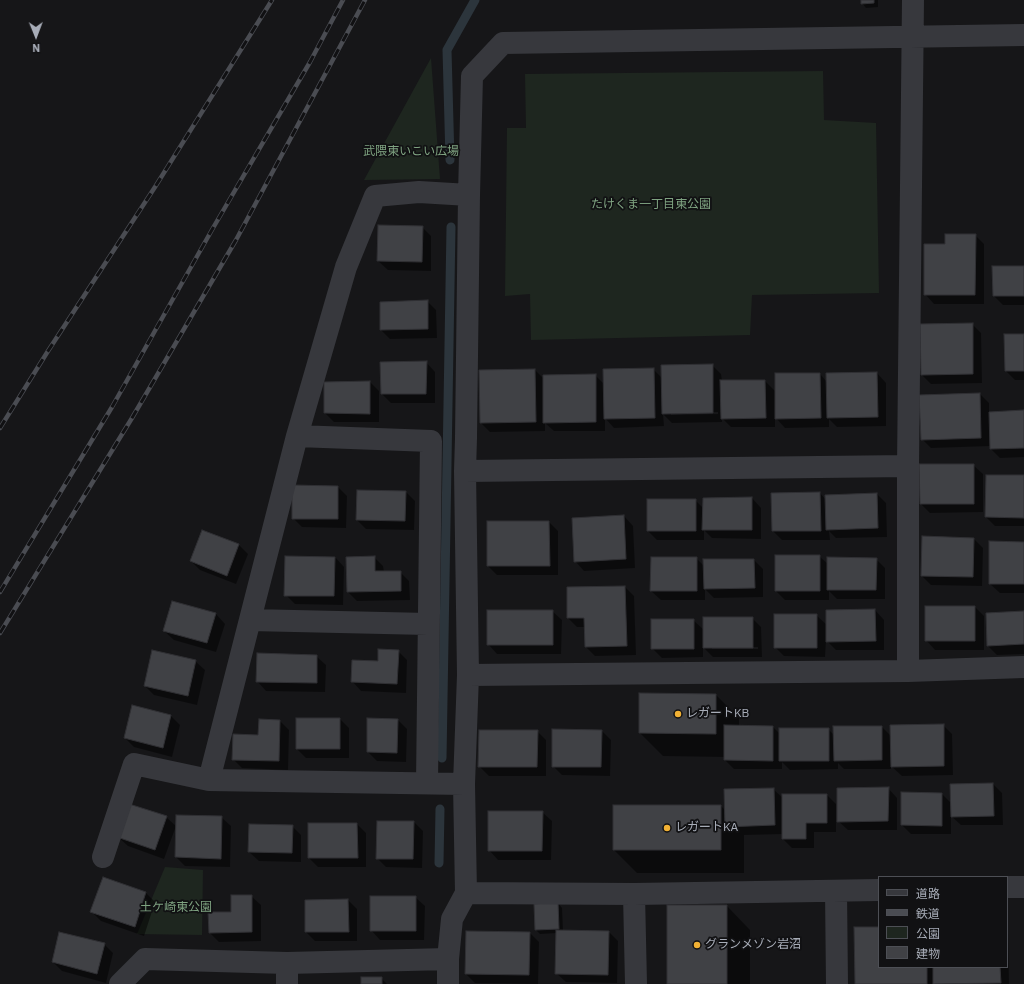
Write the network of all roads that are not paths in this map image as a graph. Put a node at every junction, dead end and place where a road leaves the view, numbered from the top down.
1 (913, 0) edge
2 (1024, 35) edge
3 (913, 37) junction
4 (469, 195) junction
5 (297, 436) junction
6 (908, 466) junction
7 (465, 471) junction
8 (250, 620) junction
9 (428, 624) junction
10 (1024, 667) edge
11 (908, 671) junction
12 (468, 675) junction
13 (209, 780) junction
14 (427, 783) junction
15 (464, 784) junction
16 (103, 857) dead end
17 (1008, 887) edge
18 (1024, 887) edge
19 (878, 890) edge
20 (836, 891) junction
21 (466, 892) junction
22 (634, 894) junction
23 (448, 959) junction
24 (287, 963) junction
25 (120, 984) edge
26 (287, 984) edge
27 (448, 984) edge
28 (636, 984) edge
29 (837, 984) edge

1 - 3 street
2 - 3 street
3 - 4 street
3 - 6 street
4 - 5 street
4 - 7 street
5 - 8 street
5 - 9 street
6 - 7 street
6 - 11 street
7 - 12 street
8 - 9 street
8 - 13 street
9 - 14 street
10 - 11 street
11 - 12 street
12 - 15 street
13 - 14 street
13 - 16 street
14 - 15 street
15 - 21 street
17 - 18 street
19 - 20 street
20 - 22 street
20 - 29 street
21 - 22 street
21 - 23 street
22 - 28 street
23 - 24 street
23 - 27 street
24 - 25 street
24 - 26 street

